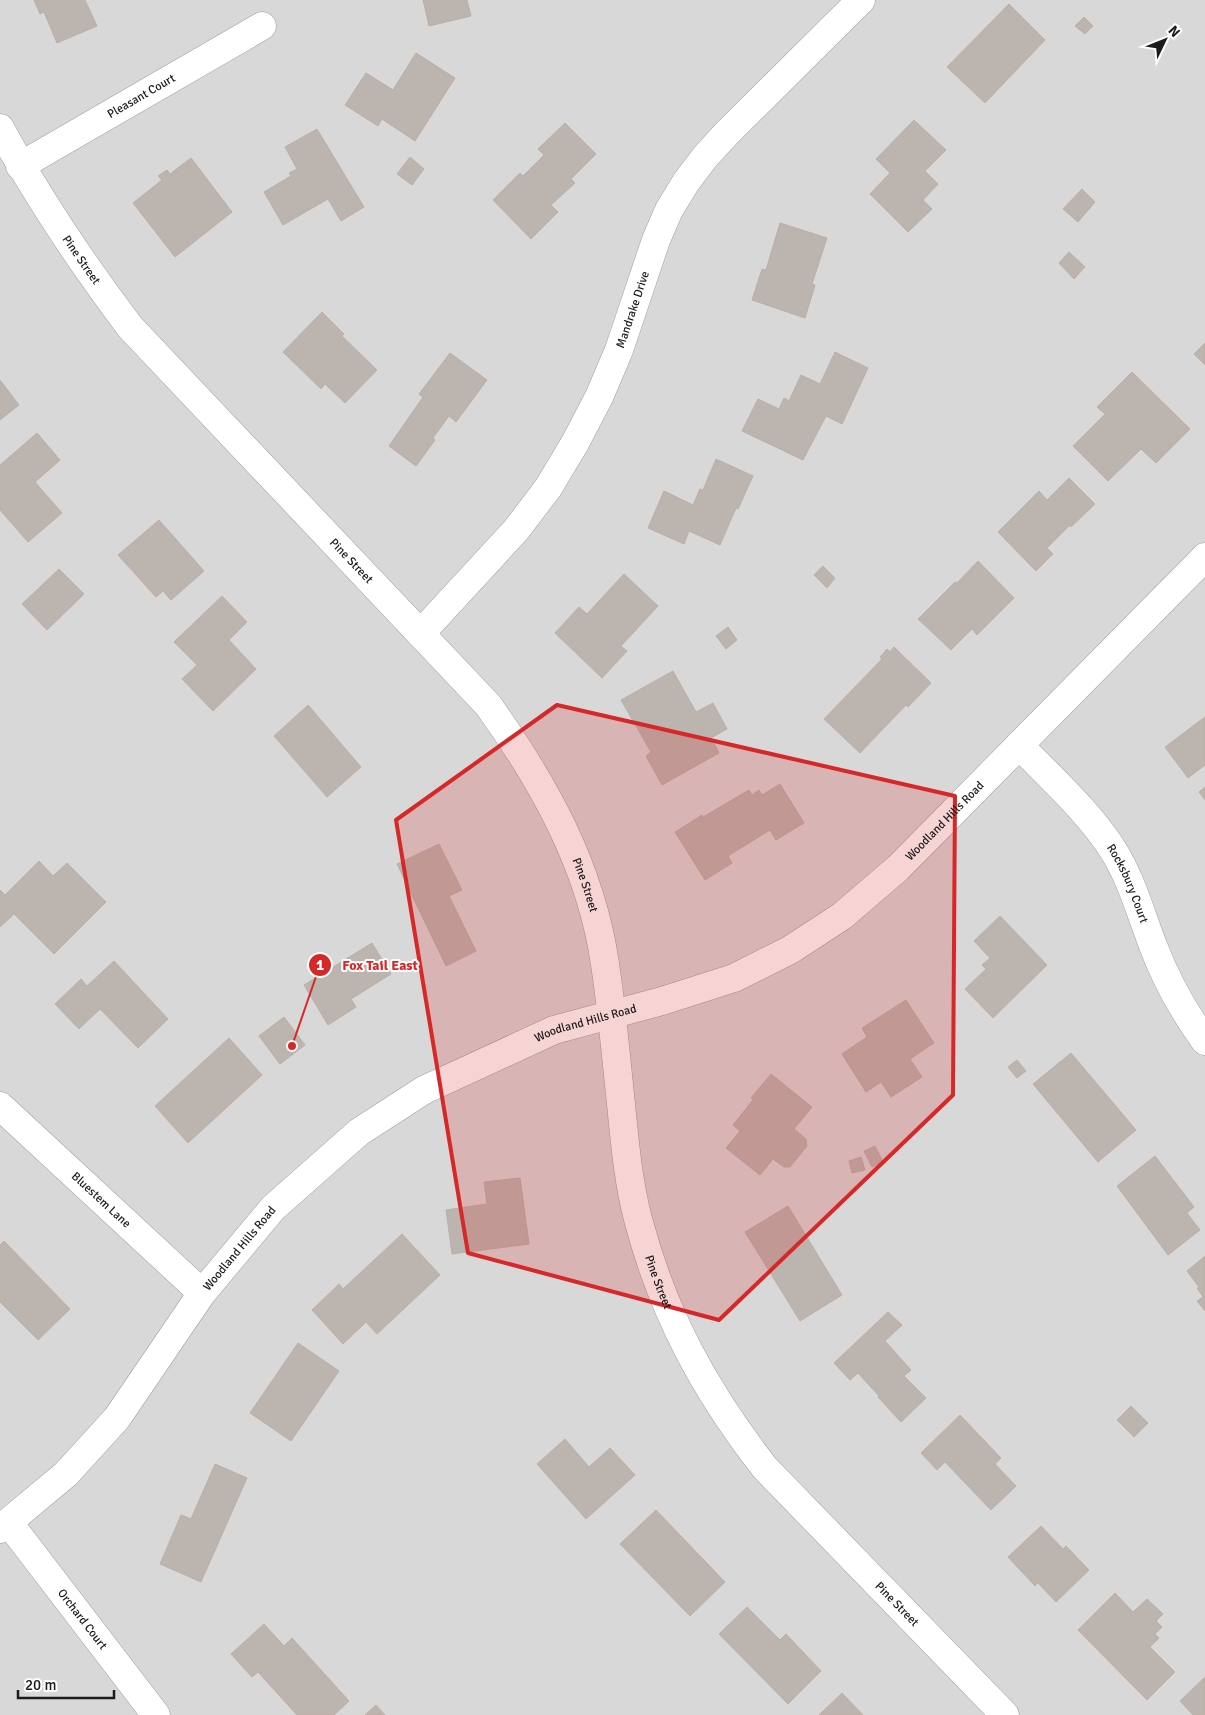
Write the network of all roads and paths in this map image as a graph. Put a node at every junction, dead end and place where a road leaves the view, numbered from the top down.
1 (861, 0) edge
2 (262, 26) dead end
3 (0, 128) edge
4 (20, 166) junction
5 (1205, 557) edge
6 (421, 633) junction
7 (1019, 745) junction
8 (612, 1015) junction
9 (1205, 1041) edge
10 (0, 1106) edge
11 (202, 1293) junction
12 (4, 1526) edge
13 (156, 1715) edge
14 (1005, 1715) edge

1 - 6 street, Mandrake Drive
2 - 4 street, Pleasant Court
3 - 4 street, Pine Street
4 - 6 street, Pine Street
5 - 7 street, Woodland Hills Road
6 - 8 street, Pine Street
7 - 8 street, Woodland Hills Road
7 - 9 street, Rocksbury Court
8 - 11 street, Woodland Hills Road
8 - 14 street, Pine Street
10 - 11 street, Bluestem Lane
11 - 12 street, Woodland Hills Road
12 - 13 street, Orchard Court

